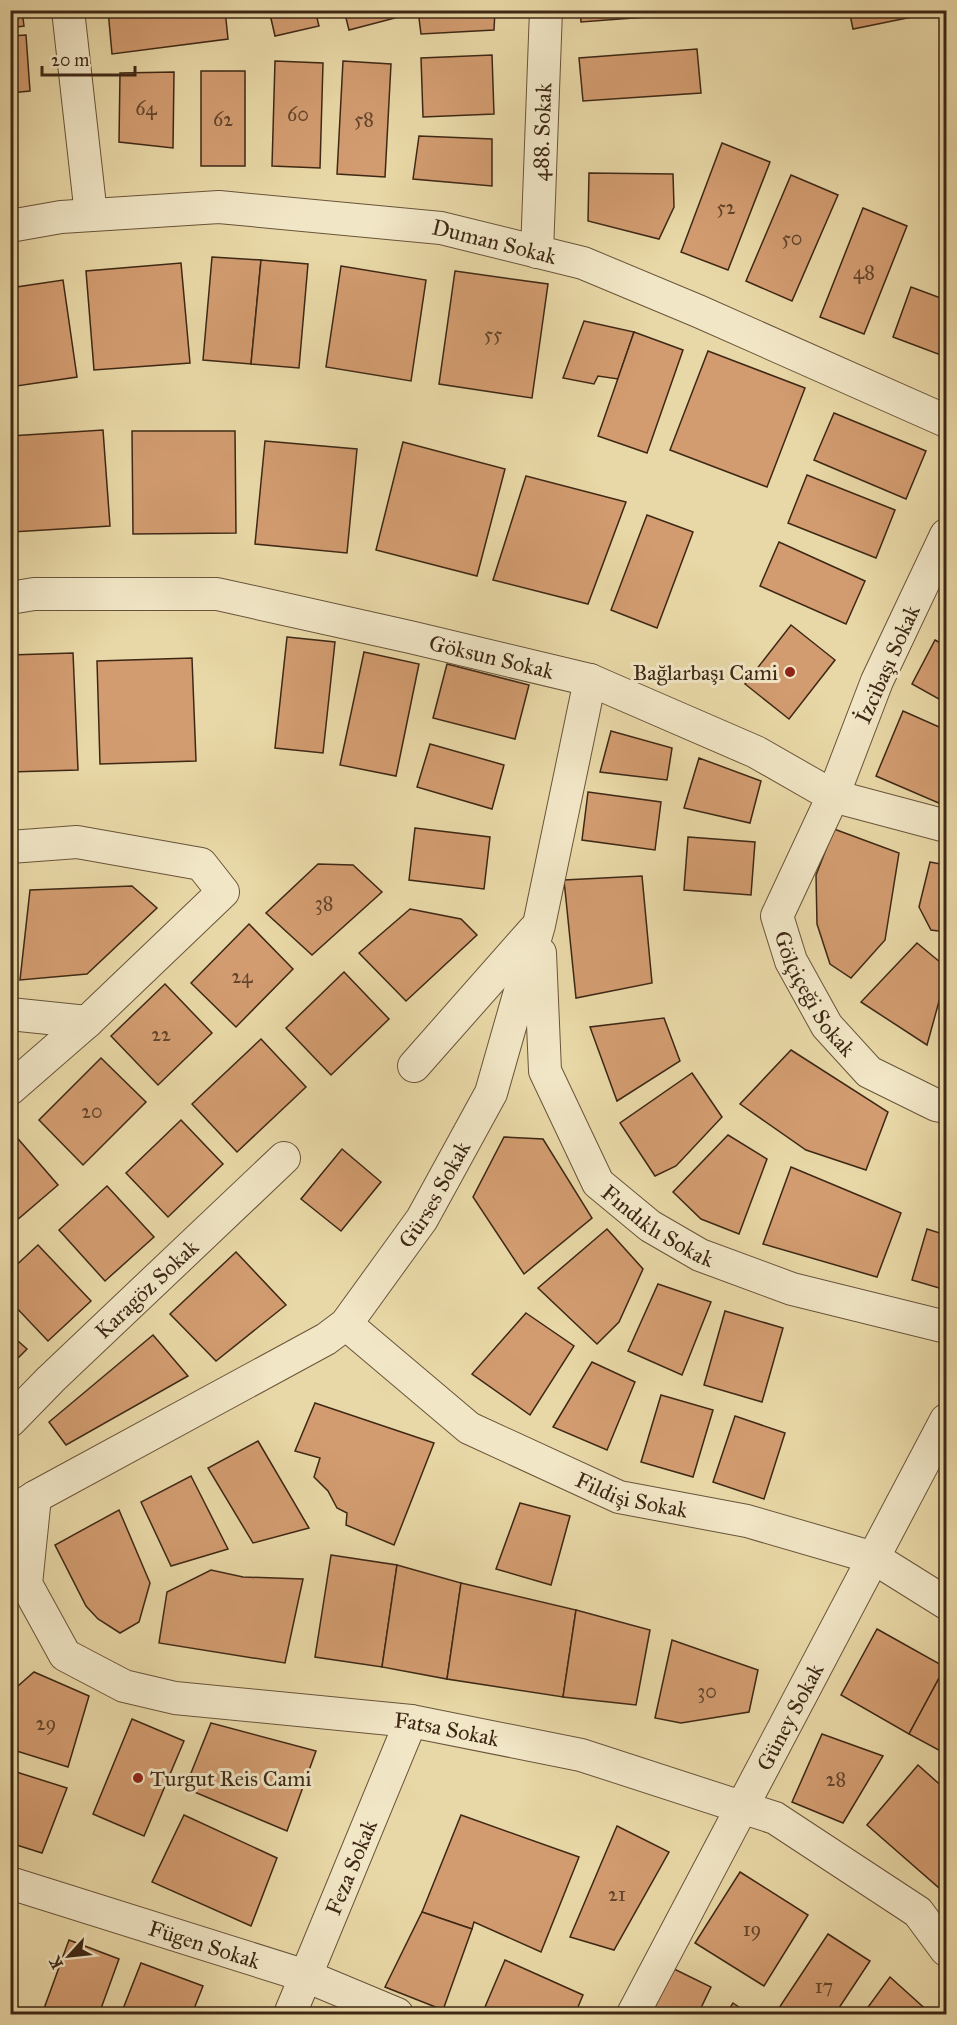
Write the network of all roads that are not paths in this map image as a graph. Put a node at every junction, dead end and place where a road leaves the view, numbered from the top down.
1 (68, 10) edge
2 (546, 10) edge
3 (91, 215) junction
4 (10, 226) edge
5 (537, 252) junction
6 (946, 421) edge
7 (946, 534) edge
8 (10, 598) edge
9 (590, 680) junction
10 (833, 796) junction
11 (946, 826) edge
12 (10, 847) edge
13 (539, 925) junction
14 (10, 1014) edge
15 (87, 1022) junction
16 (414, 1066) dead end
17 (10, 1089) edge
18 (946, 1107) edge
19 (284, 1158) dead end
20 (346, 1324) junction
21 (946, 1327) edge
22 (946, 1420) edge
23 (10, 1421) edge
24 (23, 1505) edge
25 (874, 1558) junction
26 (946, 1603) edge
27 (411, 1721) junction
28 (742, 1807) junction
29 (10, 1883) edge
30 (946, 1950) edge
31 (306, 1976) junction
32 (290, 2014) edge
33 (397, 2014) edge
34 (633, 2014) edge

1 - 3 street
2 - 5 street, 488. Sokak
3 - 4 street, Duman Sokak
3 - 5 street, Duman Sokak
5 - 6 street, Duman Sokak
7 - 10 street, İzcibaşı Sokak
8 - 9 street, Göksun Sokak
9 - 10 street, Göksun Sokak
9 - 13 street, Gürses Sokak
10 - 11 street, Göksun Sokak
10 - 18 street, Gölçiçeği Sokak
12 - 15 street
13 - 16 street
13 - 20 street, Gürses Sokak
13 - 21 street, Fındıklı Sokak
14 - 15 street
15 - 17 street
19 - 23 street, Karagöz Sokak
20 - 24 street, Gürses Sokak
20 - 25 street, Fildişi Sokak
22 - 25 street, Güney Sokak
24 - 27 street, Fatsa Sokak
25 - 26 street, Fildişi Sokak
25 - 28 street, Güney Sokak
27 - 28 street, Fatsa Sokak
27 - 31 street, Feza Sokak
28 - 30 street, Fatsa Sokak
28 - 34 street, Güney Sokak
29 - 31 street, Fügen Sokak
31 - 32 street, Feza Sokak
31 - 33 street, Fügen Sokak

